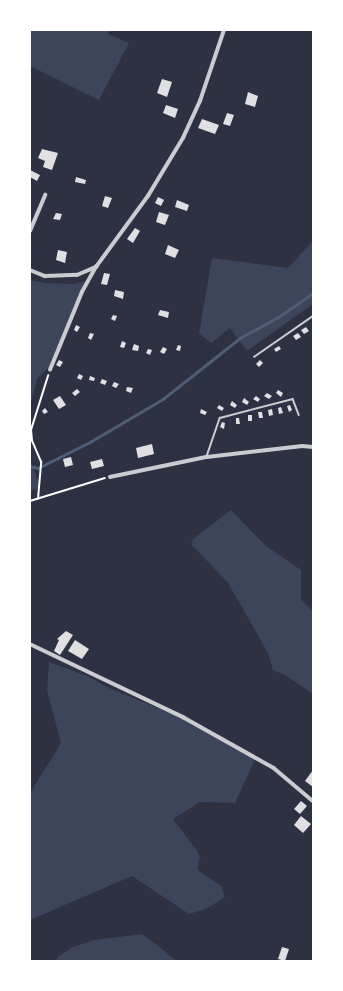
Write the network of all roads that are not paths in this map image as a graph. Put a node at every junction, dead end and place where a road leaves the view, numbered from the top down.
1 (224, 30) edge
2 (45, 195) dead end
3 (30, 231) edge
4 (96, 267) junction
5 (30, 270) edge
6 (313, 316) edge
7 (254, 357) dead end
8 (50, 370) road end
9 (299, 415) dead end
10 (313, 447) edge
11 (207, 457) junction
12 (110, 477) road end
13 (30, 644) edge
14 (313, 801) edge

1 - 4 street
2 - 3 street
4 - 5 street
4 - 8 street
6 - 7 lane
9 - 11 lane
10 - 11 street
11 - 12 street
13 - 14 street

